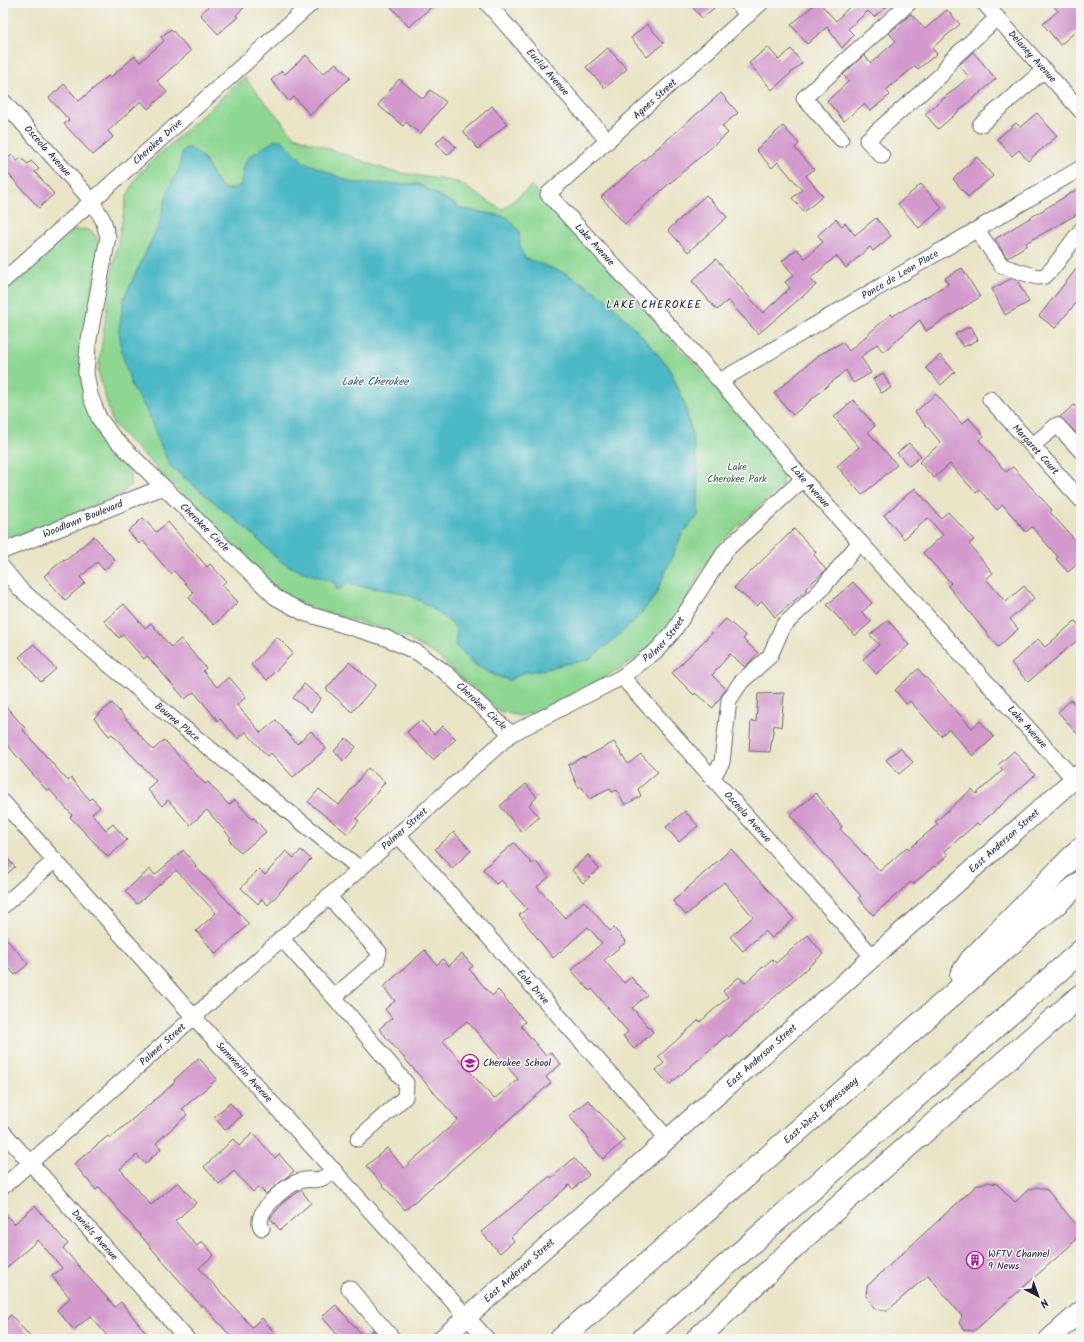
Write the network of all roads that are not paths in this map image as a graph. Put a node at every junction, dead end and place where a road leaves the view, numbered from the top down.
1 (312, 3) edge
2 (488, 3) edge
3 (737, 3) edge
4 (761, 3) edge
5 (909, 3) edge
6 (984, 3) edge
7 (748, 15) junction
8 (997, 18) junction
9 (1044, 70) junction
10 (3, 101) edge
11 (1081, 111) edge
12 (980, 125) dead end
13 (841, 139) dead end
14 (608, 141) junction
15 (882, 156) dead end
16 (1081, 168) edge
17 (548, 194) joint
18 (92, 201) junction
19 (977, 230) junction
20 (1081, 230) edge
21 (3, 281) edge
22 (720, 381) junction
23 (990, 399) dead end
24 (1032, 446) junction
25 (1081, 451) edge
26 (803, 479) junction
27 (163, 487) junction
28 (1081, 500) edge
29 (860, 542) junction
30 (3, 551) edge
31 (3, 568) edge
32 (622, 677) junction
33 (512, 734) junction
34 (1077, 776) edge
35 (712, 778) junction
36 (3, 802) edge
37 (398, 835) junction
38 (1081, 848) edge
39 (55, 860) junction
40 (359, 868) junction
41 (1081, 882) edge
42 (328, 896) junction
43 (3, 906) edge
44 (280, 938) junction
45 (1081, 951) edge
46 (873, 957) junction
47 (1081, 995) edge
48 (334, 997) junction
49 (939, 1008) junction
50 (193, 1016) junction
51 (3, 1132) edge
52 (668, 1138) junction
53 (358, 1139) dead end
54 (30, 1163) junction
55 (334, 1170) junction
56 (3, 1187) edge
57 (262, 1228) dead end
58 (349, 1288) dead end
59 (1081, 1311) edge
60 (467, 1316) junction
61 (1053, 1338) edge
62 (187, 1339) edge
63 (393, 1339) edge
64 (442, 1339) edge
65 (487, 1339) edge
66 (562, 1339) edge
67 (643, 1339) edge
68 (697, 1339) edge

1 - 18 street, Cherokee Drive
2 - 14 street, Euclid Avenue
3 - 7 street
4 - 7 street, Agnes Street
5 - 13 street
6 - 8 street, Delaney Avenue
7 - 14 street, Agnes Street
8 - 9 street, Delaney Avenue
8 - 15 street
9 - 11 street, Delaney Avenue
9 - 12 street
10 - 18 street, Osceola Avenue
14 - 17 street, Agnes Street
16 - 19 street, Ponce de Leon Place
17 - 22 street, Lake Avenue
18 - 21 street, Cherokee Drive
18 - 27 street, Cherokee Circle
19 - 20 street
19 - 22 street, Ponce de Leon Place
22 - 26 street, Lake Avenue
23 - 24 street, Margaret Court
24 - 25 street
24 - 28 street, Margaret Court
26 - 29 street, Lake Avenue
26 - 32 street, Palmer Street
27 - 30 street, Woodlawn Boulevard
27 - 33 street, Cherokee Circle
29 - 34 street, Lake Avenue
29 - 35 street
31 - 40 street, Bourne Place
32 - 33 street, Palmer Street
32 - 35 street, Osceola Avenue
33 - 37 street, Palmer Street
34 - 46 main road, East Anderson Street
35 - 46 street, Osceola Avenue
36 - 39 street, Summerlin Avenue
37 - 40 street, Palmer Street
37 - 52 street, Eola Drive
38 - 49 highway
39 - 43 street
39 - 50 street, Summerlin Avenue
40 - 42 street, Palmer Street
41 - 49 highway, East-West Expressway
42 - 44 street, Palmer Street
42 - 48 street
44 - 48 street
44 - 50 street, Palmer Street
45 - 67 highway
46 - 52 main road, East Anderson Street
47 - 68 highway
48 - 53 street
49 - 66 highway, East-West Expressway
50 - 54 street, Palmer Street
50 - 55 street, Summerlin Avenue
51 - 54 street, Daniels Avenue
52 - 60 main road, East Anderson Street
54 - 56 street, Palmer Street
54 - 62 street, Daniels Avenue
55 - 57 street
55 - 60 street, Summerlin Avenue
58 - 63 street
59 - 61 main road
60 - 64 main road, East Anderson Street
60 - 65 street, Summerlin Avenue

